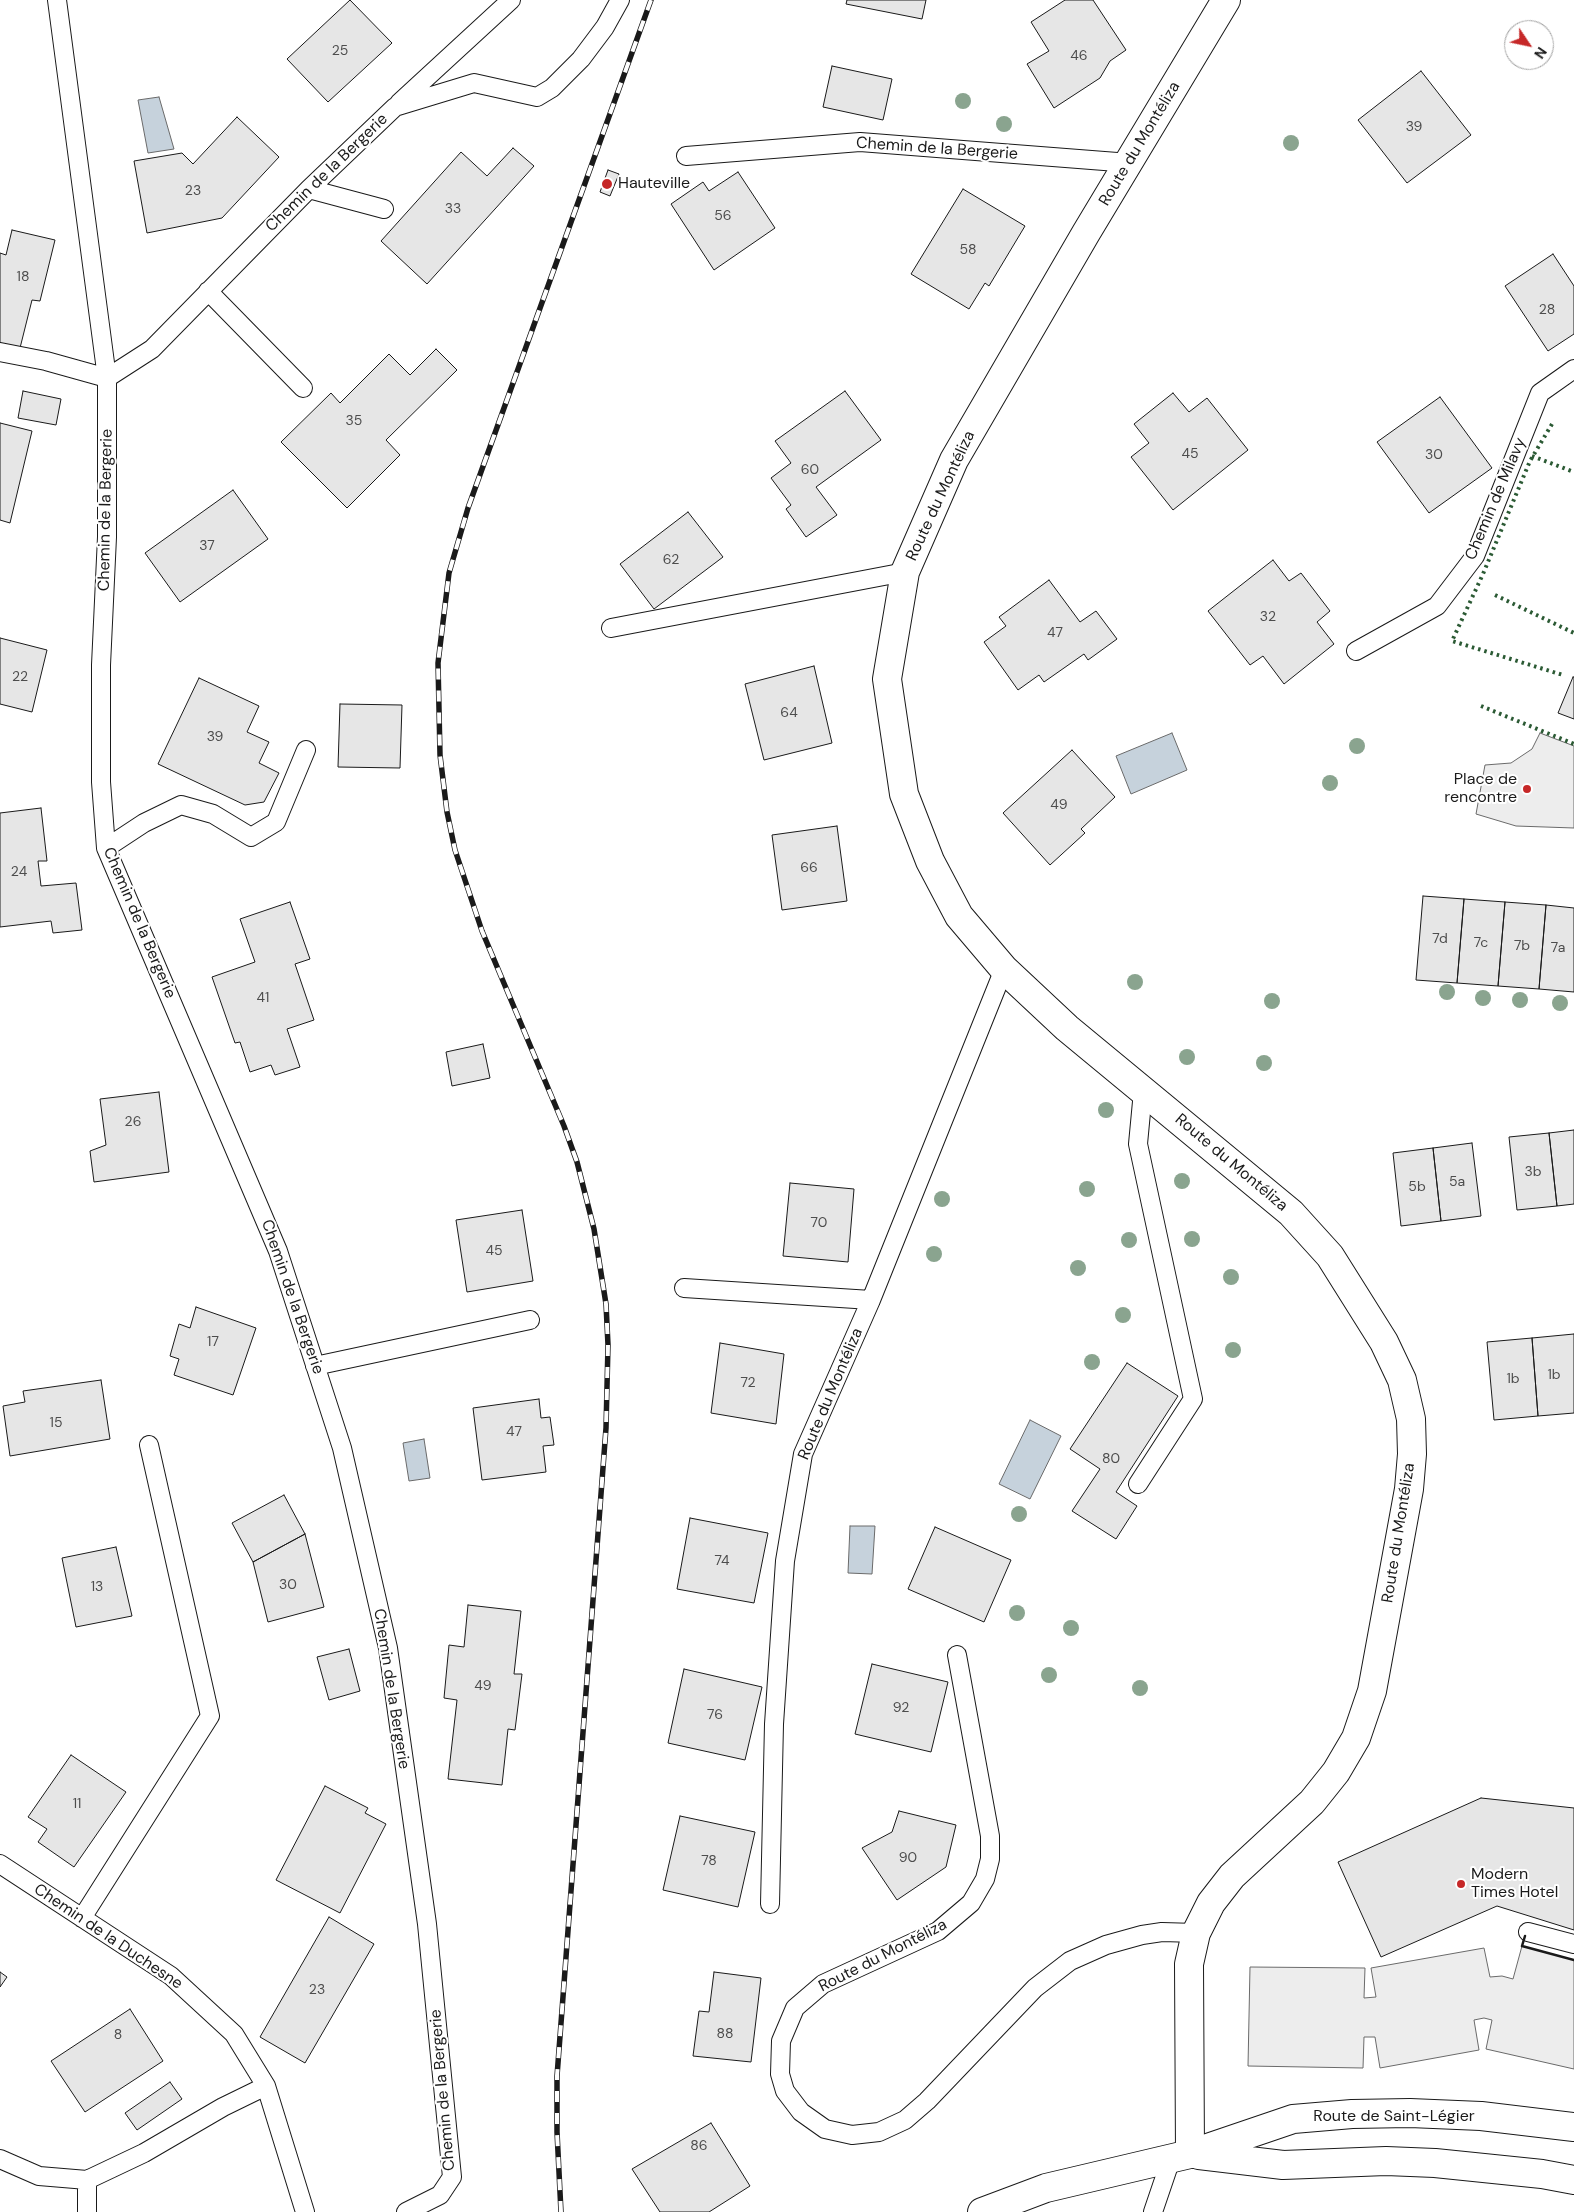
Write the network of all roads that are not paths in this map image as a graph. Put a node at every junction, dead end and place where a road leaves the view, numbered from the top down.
1 (57, 0) edge
2 (511, 0) edge
3 (620, 0) edge
4 (1226, 0) edge
5 (395, 106) junction
6 (686, 156) dead end
7 (1130, 163) junction
8 (308, 189) junction
9 (384, 210) dead end
10 (208, 291) junction
11 (0, 352) edge
12 (1574, 370) edge
13 (107, 378) junction
14 (303, 388) dead end
15 (905, 572) junction
16 (611, 628) dead end
17 (1356, 651) dead end
18 (306, 750) dead end
19 (106, 848) junction
20 (1004, 969) junction
21 (1143, 1091) junction
22 (684, 1288) dead end
23 (871, 1300) junction
24 (530, 1320) dead end
25 (316, 1366) junction
26 (149, 1445) dead end
27 (1138, 1484) dead end
28 (957, 1655) dead end
29 (0, 1864) edge
30 (770, 1904) dead end
31 (82, 1918) junction
32 (1528, 1932) dead end
33 (1196, 1933) junction
34 (1574, 1944) edge
35 (266, 2086) junction
36 (1574, 2127) edge
37 (1180, 2156) junction
38 (0, 2159) edge
39 (87, 2180) junction
40 (1574, 2180) edge
41 (87, 2212) edge
42 (305, 2212) edge
43 (406, 2212) edge
44 (982, 2212) edge
45 (1153, 2212) edge

1 - 13 lane, Chemin de la Bergerie
2 - 5 lane
3 - 5 lane, Chemin de la Bergerie
4 - 7 street, Route du Montéliza
5 - 8 lane, Chemin de la Bergerie
6 - 7 lane, Chemin de la Bergerie
7 - 15 street, Route du Montéliza
8 - 9 lane
8 - 10 lane, Chemin de la Bergerie
10 - 13 lane, Chemin de la Bergerie
10 - 14 lane
11 - 13 lane
12 - 17 lane, Chemin de Milavy
13 - 19 lane, Chemin de la Bergerie
15 - 16 lane
15 - 20 street, Route du Montéliza
18 - 19 lane
19 - 25 lane, Chemin de la Bergerie
20 - 21 street, Route du Montéliza
20 - 23 lane, Route du Montéliza
21 - 27 lane
21 - 33 street, Route du Montéliza
22 - 23 lane
23 - 30 lane, Route du Montéliza
24 - 25 lane
25 - 43 lane, Chemin de la Bergerie
26 - 31 lane
28 - 33 lane, Route du Montéliza
29 - 31 lane, Chemin de la Duchesne
31 - 35 lane, Chemin de la Duchesne
32 - 34 lane
33 - 37 street, Route du Montéliza
35 - 39 lane
35 - 42 lane, Chemin de la Duchesne
36 - 37 street, Route de Saint-Légier
37 - 40 street, Route de Saint-Légier
37 - 44 street, Route de Saint-Légier
37 - 45 lane
38 - 39 lane
39 - 41 lane

